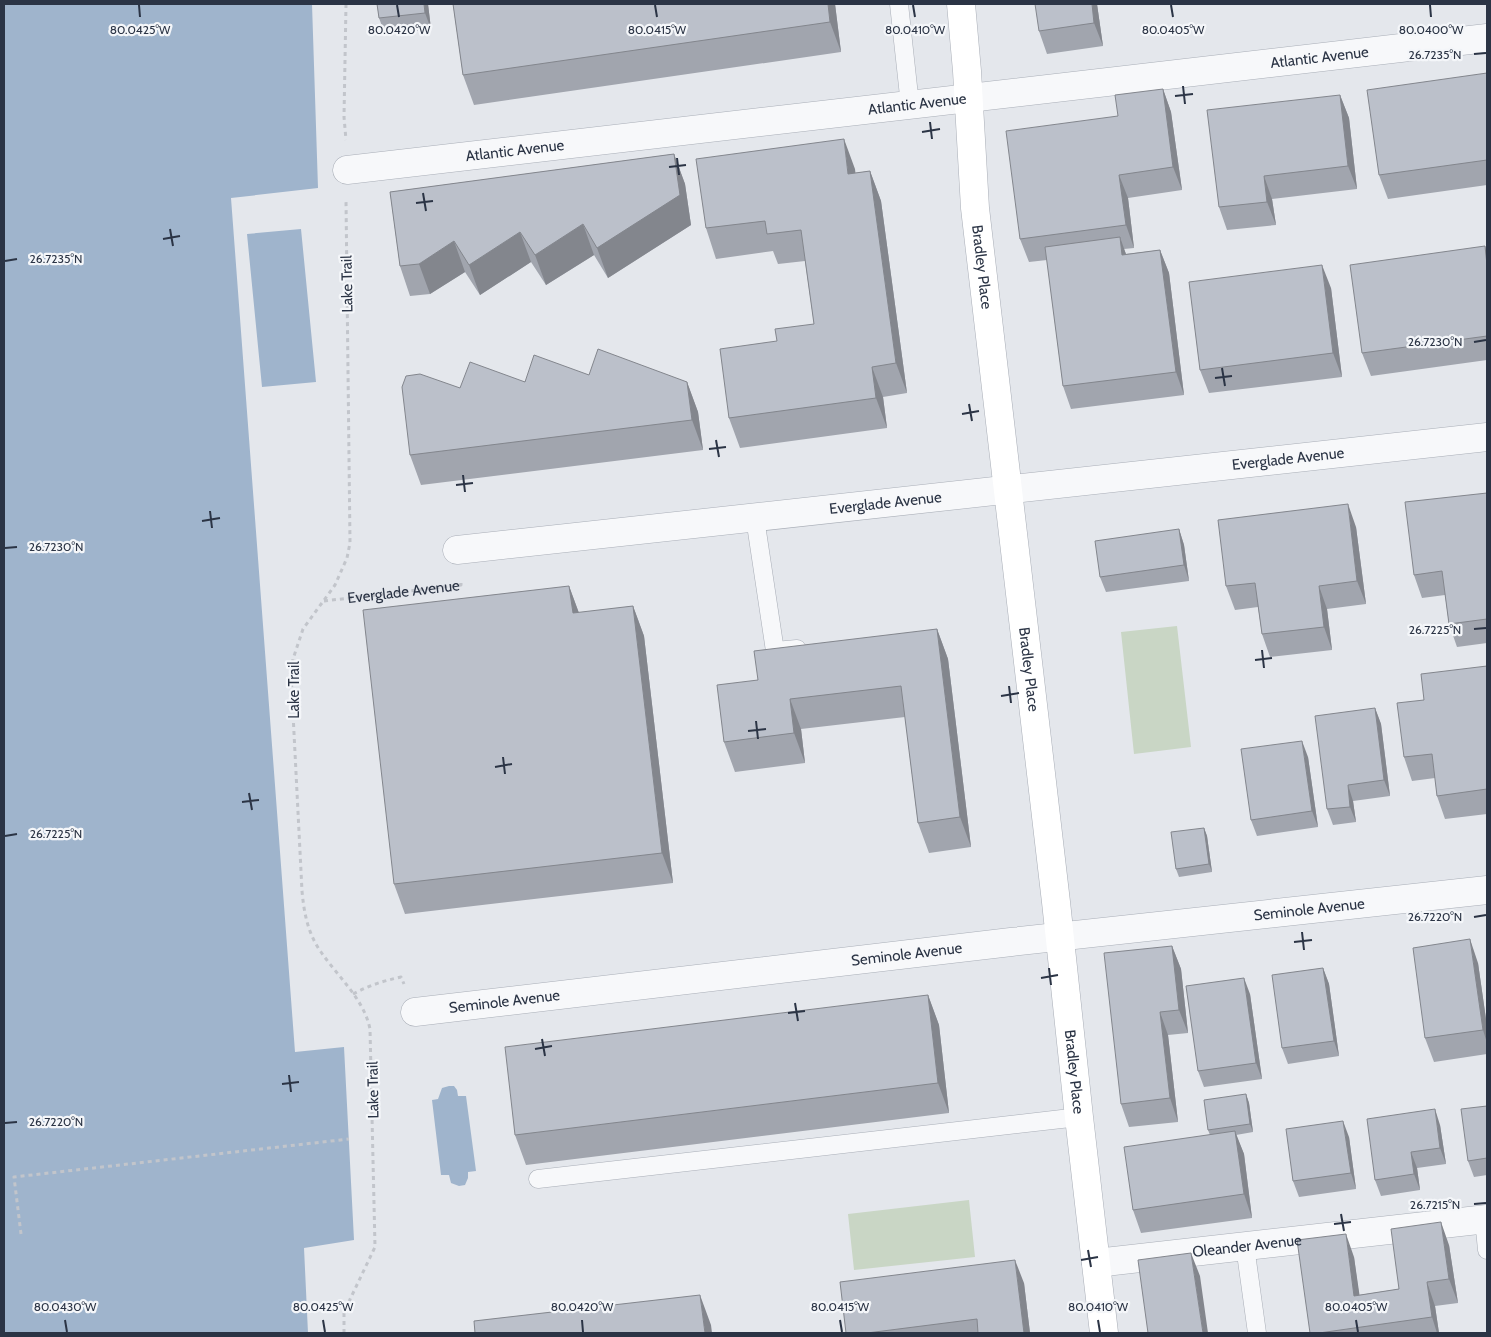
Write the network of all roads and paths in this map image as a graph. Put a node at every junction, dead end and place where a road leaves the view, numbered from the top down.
1 (346, 4) edge
2 (899, 4) edge
3 (961, 4) edge
4 (1487, 38) edge
5 (969, 98) junction
6 (910, 105) junction
7 (347, 170) junction
8 (1487, 436) edge
9 (1008, 491) junction
10 (755, 518) junction
11 (457, 550) joint
12 (324, 601) junction
13 (815, 646) edge
14 (1487, 890) edge
15 (1060, 936) junction
16 (353, 994) junction
17 (414, 1012) joint
18 (1079, 1117) junction
19 (349, 1139) dead end
20 (538, 1179) dead end
21 (1486, 1219) edge
22 (21, 1234) dead end
23 (1245, 1246) junction
24 (1487, 1250) edge
25 (1096, 1263) junction
26 (344, 1333) edge
27 (1104, 1333) edge
28 (1257, 1333) edge

1 - 7 path, Lake Trail
2 - 6 lane
3 - 5 street, Bradley Place
4 - 5 street, Atlantic Avenue
5 - 6 street, Atlantic Avenue
5 - 9 street, Bradley Place
6 - 7 street, Atlantic Avenue
7 - 12 path, Lake Trail
8 - 9 street, Everglade Avenue
9 - 10 street, Everglade Avenue
9 - 15 street, Bradley Place
10 - 11 street, Everglade Avenue
10 - 13 lane
11 - 12 path, Everglade Avenue
12 - 16 path, Lake Trail
14 - 15 street, Seminole Avenue
15 - 17 street, Seminole Avenue
15 - 18 street, Bradley Place
16 - 17 path
16 - 26 path, Lake Trail
18 - 20 lane
18 - 25 street, Bradley Place
19 - 22 path
21 - 23 street, Oleander Avenue
21 - 24 lane
23 - 25 street, Oleander Avenue
23 - 28 lane
25 - 27 street, Bradley Place

